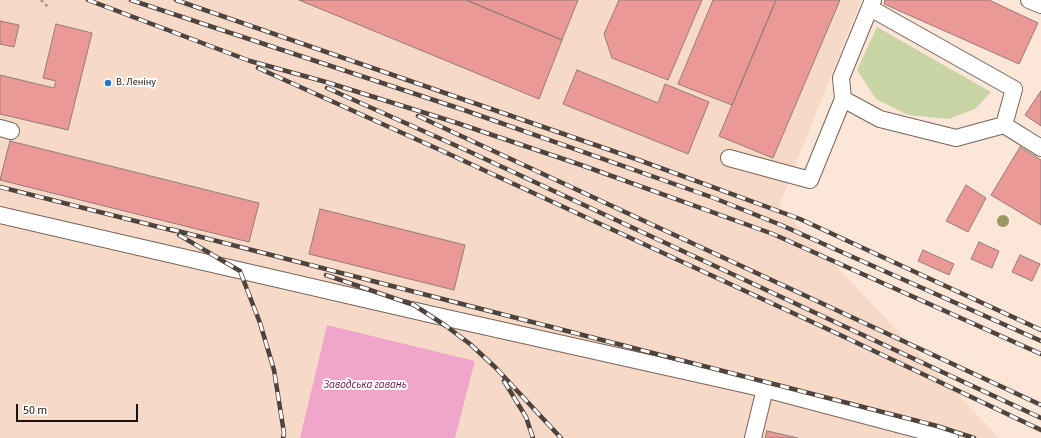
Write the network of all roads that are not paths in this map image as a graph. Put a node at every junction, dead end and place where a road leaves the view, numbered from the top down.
1 (1029, 0) edge
2 (871, 4) edge
3 (1041, 5) edge
4 (843, 99) junction
5 (1004, 125) junction
6 (1041, 148) edge
7 (729, 158) dead end
8 (0, 215) edge
9 (765, 389) junction
10 (753, 438) edge
11 (950, 438) edge

1 - 3 street
2 - 4 street
2 - 5 street
4 - 5 street
4 - 7 street
5 - 6 street
8 - 9 street
9 - 10 street
9 - 11 street

